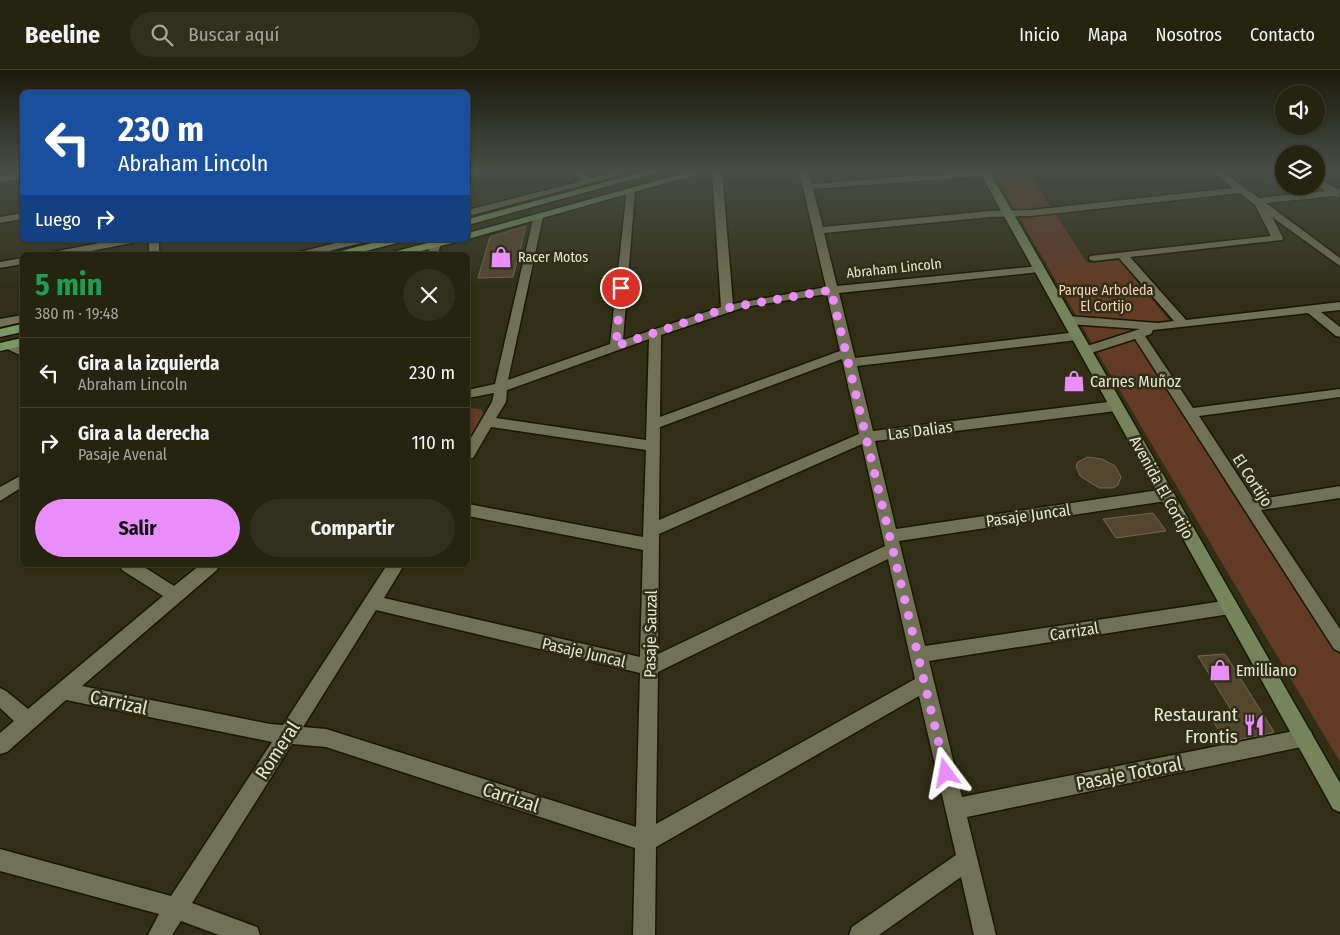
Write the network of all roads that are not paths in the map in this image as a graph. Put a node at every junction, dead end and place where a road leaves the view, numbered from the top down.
1 (507, 211) edge
2 (558, 211) edge
3 (628, 211) edge
4 (720, 211) edge
5 (813, 211) edge
6 (1006, 211) edge
7 (1046, 211) edge
8 (1264, 211) edge
9 (1272, 211) edge
10 (1008, 214) junction
11 (20, 216) edge
12 (538, 217) junction
13 (0, 220) edge
14 (470, 221) edge
15 (817, 231) junction
16 (470, 235) edge
17 (121, 242) edge
18 (353, 242) edge
19 (389, 242) edge
20 (444, 242) edge
21 (436, 244) junction
22 (69, 252) edge
23 (312, 252) edge
24 (350, 252) edge
25 (405, 252) edge
26 (433, 252) edge
27 (1122, 255) junction
28 (1094, 258) dead end
29 (20, 261) edge
30 (1340, 263) edge
31 (0, 265) edge
32 (1039, 269) junction
33 (831, 290) junction
34 (1340, 306) edge
35 (727, 308) junction
36 (1310, 309) junction
37 (20, 319) edge
38 (1068, 320) junction
39 (0, 324) edge
40 (1183, 324) junction
41 (1158, 327) junction
42 (20, 328) edge
43 (655, 332) junction
44 (0, 333) edge
45 (1340, 333) edge
46 (1138, 334) junction
47 (1077, 336) junction
48 (20, 342) edge
49 (5, 346) edge
50 (616, 346) junction
51 (20, 351) edge
52 (1085, 351) junction
53 (847, 358) junction
54 (502, 387) junction
55 (1340, 393) edge
56 (470, 394) edge
57 (1116, 406) junction
58 (1189, 413) junction
59 (488, 422) junction
60 (654, 424) junction
61 (866, 437) junction
62 (654, 446) junction
63 (470, 451) edge
64 (20, 481) edge
65 (3, 489) edge
66 (1340, 492) edge
67 (1166, 495) junction
68 (20, 497) edge
69 (1250, 506) junction
70 (470, 510) edge
71 (652, 537) junction
72 (891, 542) junction
73 (131, 567) edge
74 (210, 567) edge
75 (395, 567) edge
76 (176, 596) junction
77 (372, 602) junction
78 (1230, 607) junction
79 (1340, 644) edge
80 (918, 655) junction
81 (649, 667) junction
82 (925, 683) junction
83 (64, 691) junction
84 (0, 698) edge
85 (29, 721) junction
86 (288, 733) junction
87 (1304, 738) junction
88 (0, 746) edge
89 (1340, 802) edge
90 (954, 809) junction
91 (646, 841) junction
92 (0, 860) edge
93 (967, 860) junction
94 (176, 908) junction
95 (158, 935) edge
96 (250, 935) edge
97 (644, 935) edge
98 (860, 935) edge
99 (985, 935) edge

1 - 14 main road
2 - 12 main road
3 - 50 street
4 - 35 street
5 - 15 street
6 - 10 street, Avenida El Cortijo
7 - 10 street
8 - 27 street
9 - 30 street
10 - 15 street
10 - 32 street, Avenida El Cortijo
11 - 13 street
12 - 16 main road
12 - 54 street
15 - 33 street
17 - 22 street
18 - 23 street
19 - 24 main road
20 - 21 main road
21 - 25 main road
21 - 26 street
27 - 28 street
27 - 40 street
29 - 31 street
32 - 33 street, Abraham Lincoln
32 - 38 street, Avenida El Cortijo
33 - 35 street, Abraham Lincoln
33 - 53 street
34 - 36 street
35 - 43 street, Abraham Lincoln
36 - 40 street
36 - 45 street
37 - 39 street
38 - 41 street
38 - 47 street, Avenida El Cortijo
40 - 41 street
41 - 46 street
42 - 44 main road
43 - 50 street, Abraham Lincoln
43 - 60 street, Pasaje Sauzal
46 - 52 street
46 - 58 street, El Cortijo
47 - 52 street, Avenida El Cortijo
47 - 53 street
48 - 49 main road
49 - 51 street
50 - 54 street, Abraham Lincoln
52 - 57 street, Avenida El Cortijo
53 - 60 street
53 - 61 street
54 - 56 street, Abraham Lincoln
54 - 59 street
55 - 58 street
57 - 61 street, Las Dalias
57 - 67 street, Avenida El Cortijo
58 - 69 street, El Cortijo
59 - 62 street
59 - 63 street
60 - 62 street, Pasaje Sauzal
61 - 71 street, Las Dalias
61 - 72 street
62 - 71 street, Pasaje Sauzal
64 - 65 street
65 - 68 street
66 - 69 street
67 - 72 street, Pasaje Juncal
67 - 78 street, Avenida El Cortijo
69 - 79 street, El Cortijo
70 - 71 street
71 - 81 street, Pasaje Sauzal
72 - 80 street
72 - 81 street, Pasaje Juncal
73 - 76 street
74 - 76 street
75 - 77 street, Romeral
76 - 83 street
77 - 81 street, Pasaje Juncal
77 - 86 street, Romeral
78 - 80 street, Carrizal
78 - 87 street, Avenida El Cortijo
80 - 82 street
81 - 91 street, Pasaje Sauzal
82 - 90 street
82 - 91 street
83 - 85 street
83 - 86 street, Carrizal
84 - 85 street
85 - 88 street
86 - 91 street, Carrizal
86 - 94 street, Romeral
87 - 89 street, Avenida El Cortijo
87 - 90 street, Pasaje Totoral
90 - 93 street
91 - 97 street, Pasaje Sauzal
92 - 94 street
93 - 98 street
93 - 99 street
94 - 95 street, Romeral
94 - 96 street

